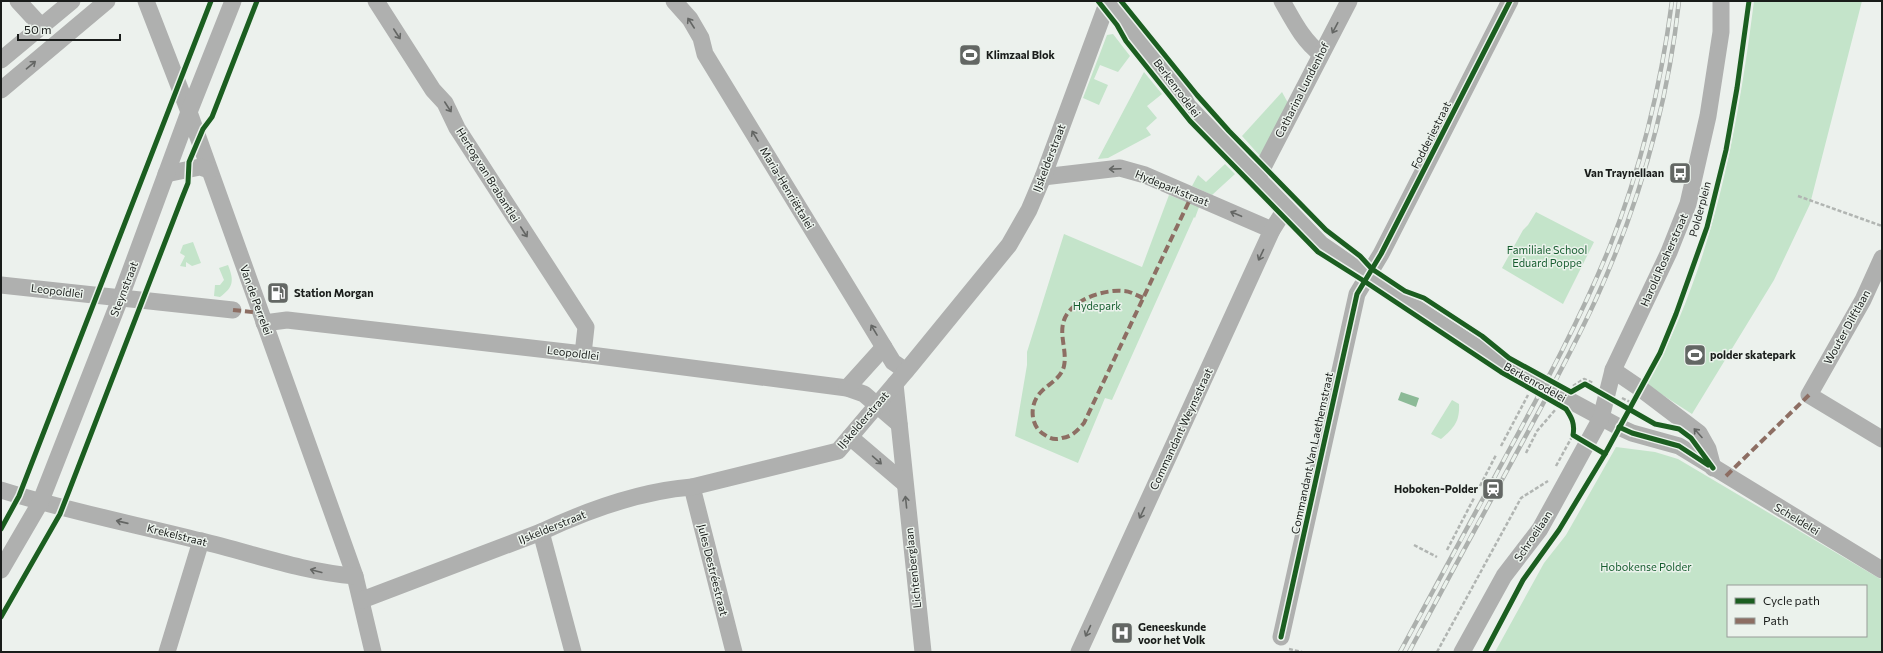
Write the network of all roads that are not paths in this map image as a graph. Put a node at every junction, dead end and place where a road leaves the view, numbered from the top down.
1 (18, 1) edge
2 (72, 1) edge
3 (107, 1) edge
4 (146, 1) edge
5 (233, 1) edge
6 (376, 1) edge
7 (674, 1) edge
8 (1108, 1) edge
9 (1282, 1) edge
10 (1349, 1) edge
11 (1510, 1) edge
12 (1721, 1) edge
13 (41, 26) junction
14 (1320, 54) junction
15 (1, 60) edge
16 (1, 90) edge
17 (189, 112) junction
18 (209, 170) junction
19 (166, 174) junction
20 (1043, 177) junction
21 (1257, 179) junction
22 (1286, 208) junction
23 (1272, 230) junction
24 (1882, 258) edge
25 (1367, 276) junction
26 (1, 285) edge
27 (120, 299) junction
28 (233, 310) dead end
29 (264, 323) junction
30 (884, 347) junction
31 (583, 354) junction
32 (1613, 370) junction
33 (900, 378) junction
34 (847, 388) junction
35 (877, 405) junction
36 (1601, 418) junction
37 (899, 424) junction
38 (850, 437) junction
39 (1882, 440) edge
40 (1713, 468) junction
41 (904, 483) junction
42 (692, 487) junction
43 (1, 490) edge
44 (40, 502) junction
45 (541, 532) junction
46 (201, 541) junction
47 (1, 570) edge
48 (1882, 570) edge
49 (355, 576) junction
50 (362, 600) junction
51 (1281, 637) dead end
52 (167, 652) edge
53 (373, 652) edge
54 (573, 652) edge
55 (734, 652) edge
56 (923, 652) edge
57 (1078, 652) edge
58 (1462, 652) edge

1 - 13 street
2 - 13 street
16 -> 3 street
4 - 17 street, Van de Perrelei
5 - 17 street, Steynstraat
6 -> 31 street, Hertog van Brabantlei
30 -> 7 street, Maria-Henriëttalei
8 - 20 street, IJskelderstraat
8 - 21 street, Berkenrodelei
9 - 14 street
10 -> 14 street, Catharina Lundenhof
11 - 25 street, Fodderiestraat
12 - 32 street, Harold Rosherstraat
13 - 15 street
14 - 21 street, Catharina Lundenhof
17 - 18 street, Van de Perrelei
17 - 19 street, Steynstraat
18 - 19 street
18 - 29 street, Van de Perrelei
19 - 27 street, Steynstraat
23 -> 20 street, Hydeparkstraat
20 - 33 street, IJskelderstraat
21 - 22 street, Berkenrodelei
22 - 23 street, Commandant Weynsstraat
22 - 25 street, Berkenrodelei
23 -> 57 street, Commandant Weynsstraat
24 - 39 street, Wouter Dilftlaan
25 - 36 street, Berkenrodelei
25 - 51 street, Commandant Van Laethemstraat
26 - 27 street, Leopoldlei
27 - 28 street, Leopoldlei
27 - 44 street, Steynstraat
29 - 31 street, Leopoldlei
29 - 49 street, Van de Perrelei
30 - 33 street, Maria-Henriëttalei
30 - 34 street
31 - 34 street, Leopoldlei
32 - 36 street, Harold Rosherstraat
40 -> 32 street
33 - 35 street, IJskelderstraat
33 - 37 street, Lichtenberglaan
34 - 35 street, Leopoldlei
35 - 37 street
35 - 38 street, IJskelderstraat
36 - 40 street, Scheldelei
36 - 58 street, Schroeilaan
37 - 41 street, Lichtenberglaan
38 -> 41 street
38 - 42 street, IJskelderstraat
40 - 48 street, Scheldelei
56 -> 41 street, Lichtenberglaan
42 - 45 street, IJskelderstraat
42 - 55 street, Jules Destréestraat
43 - 44 street, Krekelstraat
46 -> 44 street, Krekelstraat
44 - 47 street, Steynstraat
45 - 50 street, IJskelderstraat
45 - 54 street
49 -> 46 street, Krekelstraat
46 - 52 street
49 - 50 street, Van de Perrelei
50 - 53 street, Van de Perrelei

